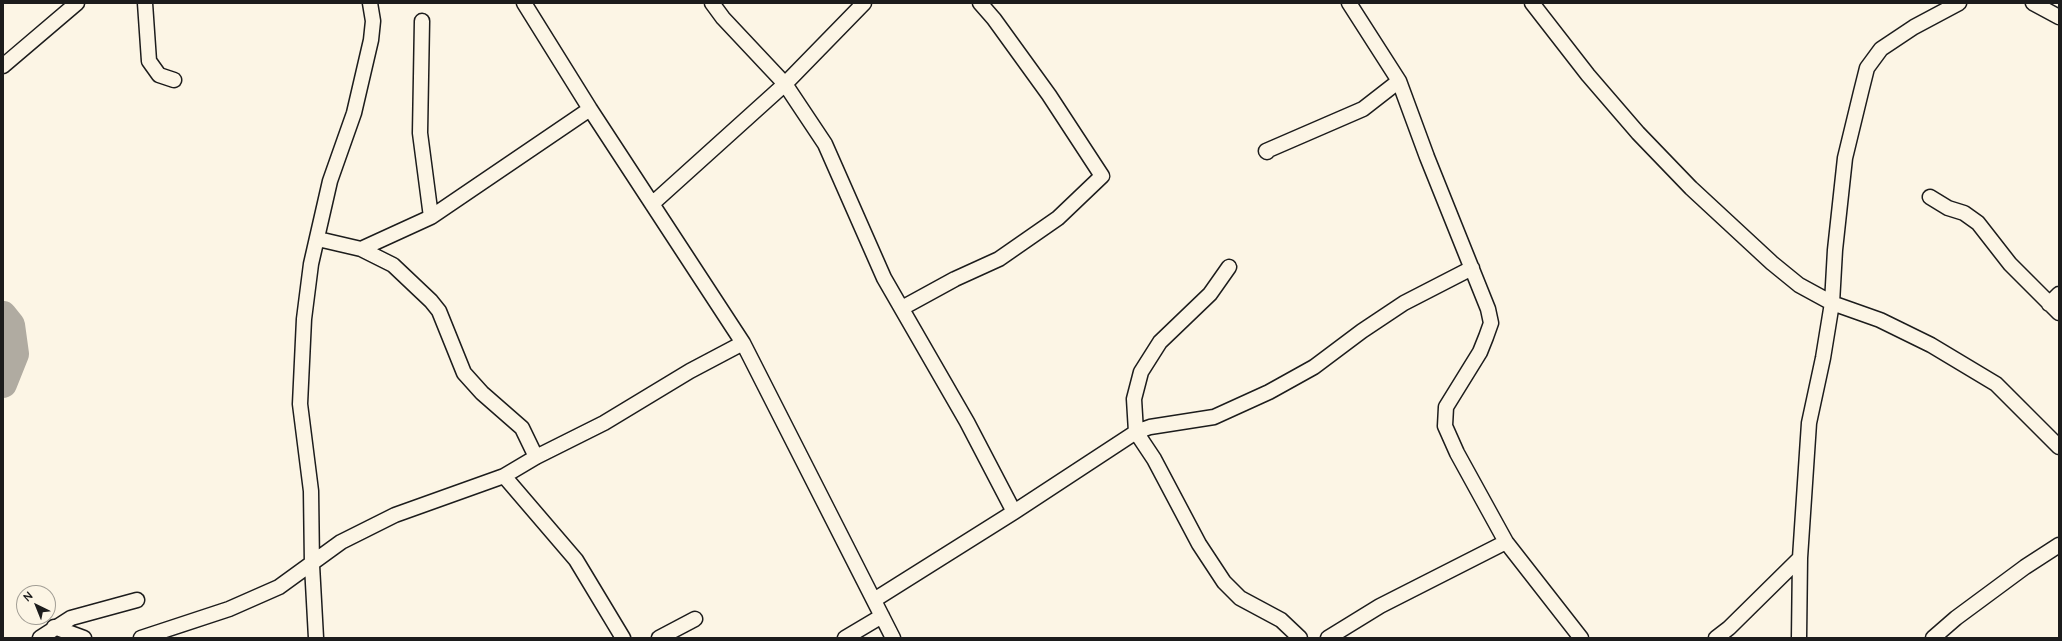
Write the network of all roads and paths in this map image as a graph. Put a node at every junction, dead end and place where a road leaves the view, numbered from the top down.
1 (77, 3) edge
2 (145, 3) edge
3 (370, 3) edge
4 (524, 3) edge
5 (712, 3) edge
6 (864, 3) edge
7 (980, 3) edge
8 (1349, 3) edge
9 (1532, 3) edge
10 (1959, 3) edge
11 (2033, 3) edge
12 (2059, 17) edge
13 (422, 21) dead end
14 (3, 66) edge
15 (174, 80) dead end
16 (1399, 81) junction
17 (785, 84) junction
18 (590, 109) junction
19 (1267, 152) dead end
20 (1930, 197) dead end
21 (652, 204) junction
22 (431, 217) junction
23 (318, 239) junction
24 (361, 249) junction
25 (1229, 267) dead end
26 (1472, 268) junction
27 (1832, 302) junction
28 (2056, 304) edge
29 (902, 308) junction
30 (743, 343) junction
31 (1136, 432) junction
32 (2059, 447) edge
33 (536, 458) junction
34 (504, 476) junction
35 (1014, 512) junction
36 (1506, 542) junction
37 (2059, 545) edge
38 (1800, 558) junction
39 (312, 565) junction
40 (137, 600) dead end
41 (874, 600) junction
42 (882, 616) junction
43 (695, 619) dead end
44 (54, 627) junction
45 (40, 638) edge
46 (44, 638) edge
47 (84, 638) edge
48 (141, 638) edge
49 (316, 638) edge
50 (623, 638) edge
51 (660, 638) edge
52 (845, 638) edge
53 (893, 638) edge
54 (1300, 638) edge
55 (1328, 638) edge
56 (1581, 638) edge
57 (1716, 638) edge
58 (1799, 638) edge
59 (1933, 638) edge

1 - 14 street
2 - 15 street
3 - 23 street
4 - 18 street
5 - 17 street
6 - 17 street
7 - 29 street
8 - 16 street
9 - 27 street
10 - 27 street
11 - 12 street
13 - 22 street
16 - 19 street
16 - 26 street
17 - 21 street
17 - 29 street
18 - 21 street
18 - 22 street
20 - 28 street
21 - 30 street
22 - 24 street
23 - 24 street
23 - 39 street
24 - 33 street
25 - 31 street
26 - 31 street
26 - 36 street
27 - 32 street
27 - 38 street
29 - 35 street
30 - 33 street
30 - 41 street
31 - 35 street
31 - 54 street
33 - 34 street
34 - 39 street
34 - 50 street
35 - 41 street
36 - 55 street
36 - 56 street
37 - 59 street
38 - 57 street
38 - 58 street
39 - 48 street
39 - 49 street
40 - 44 street
41 - 42 street
42 - 52 street
42 - 53 street
43 - 51 street
44 - 46 street
44 - 47 street
45 - 46 street

